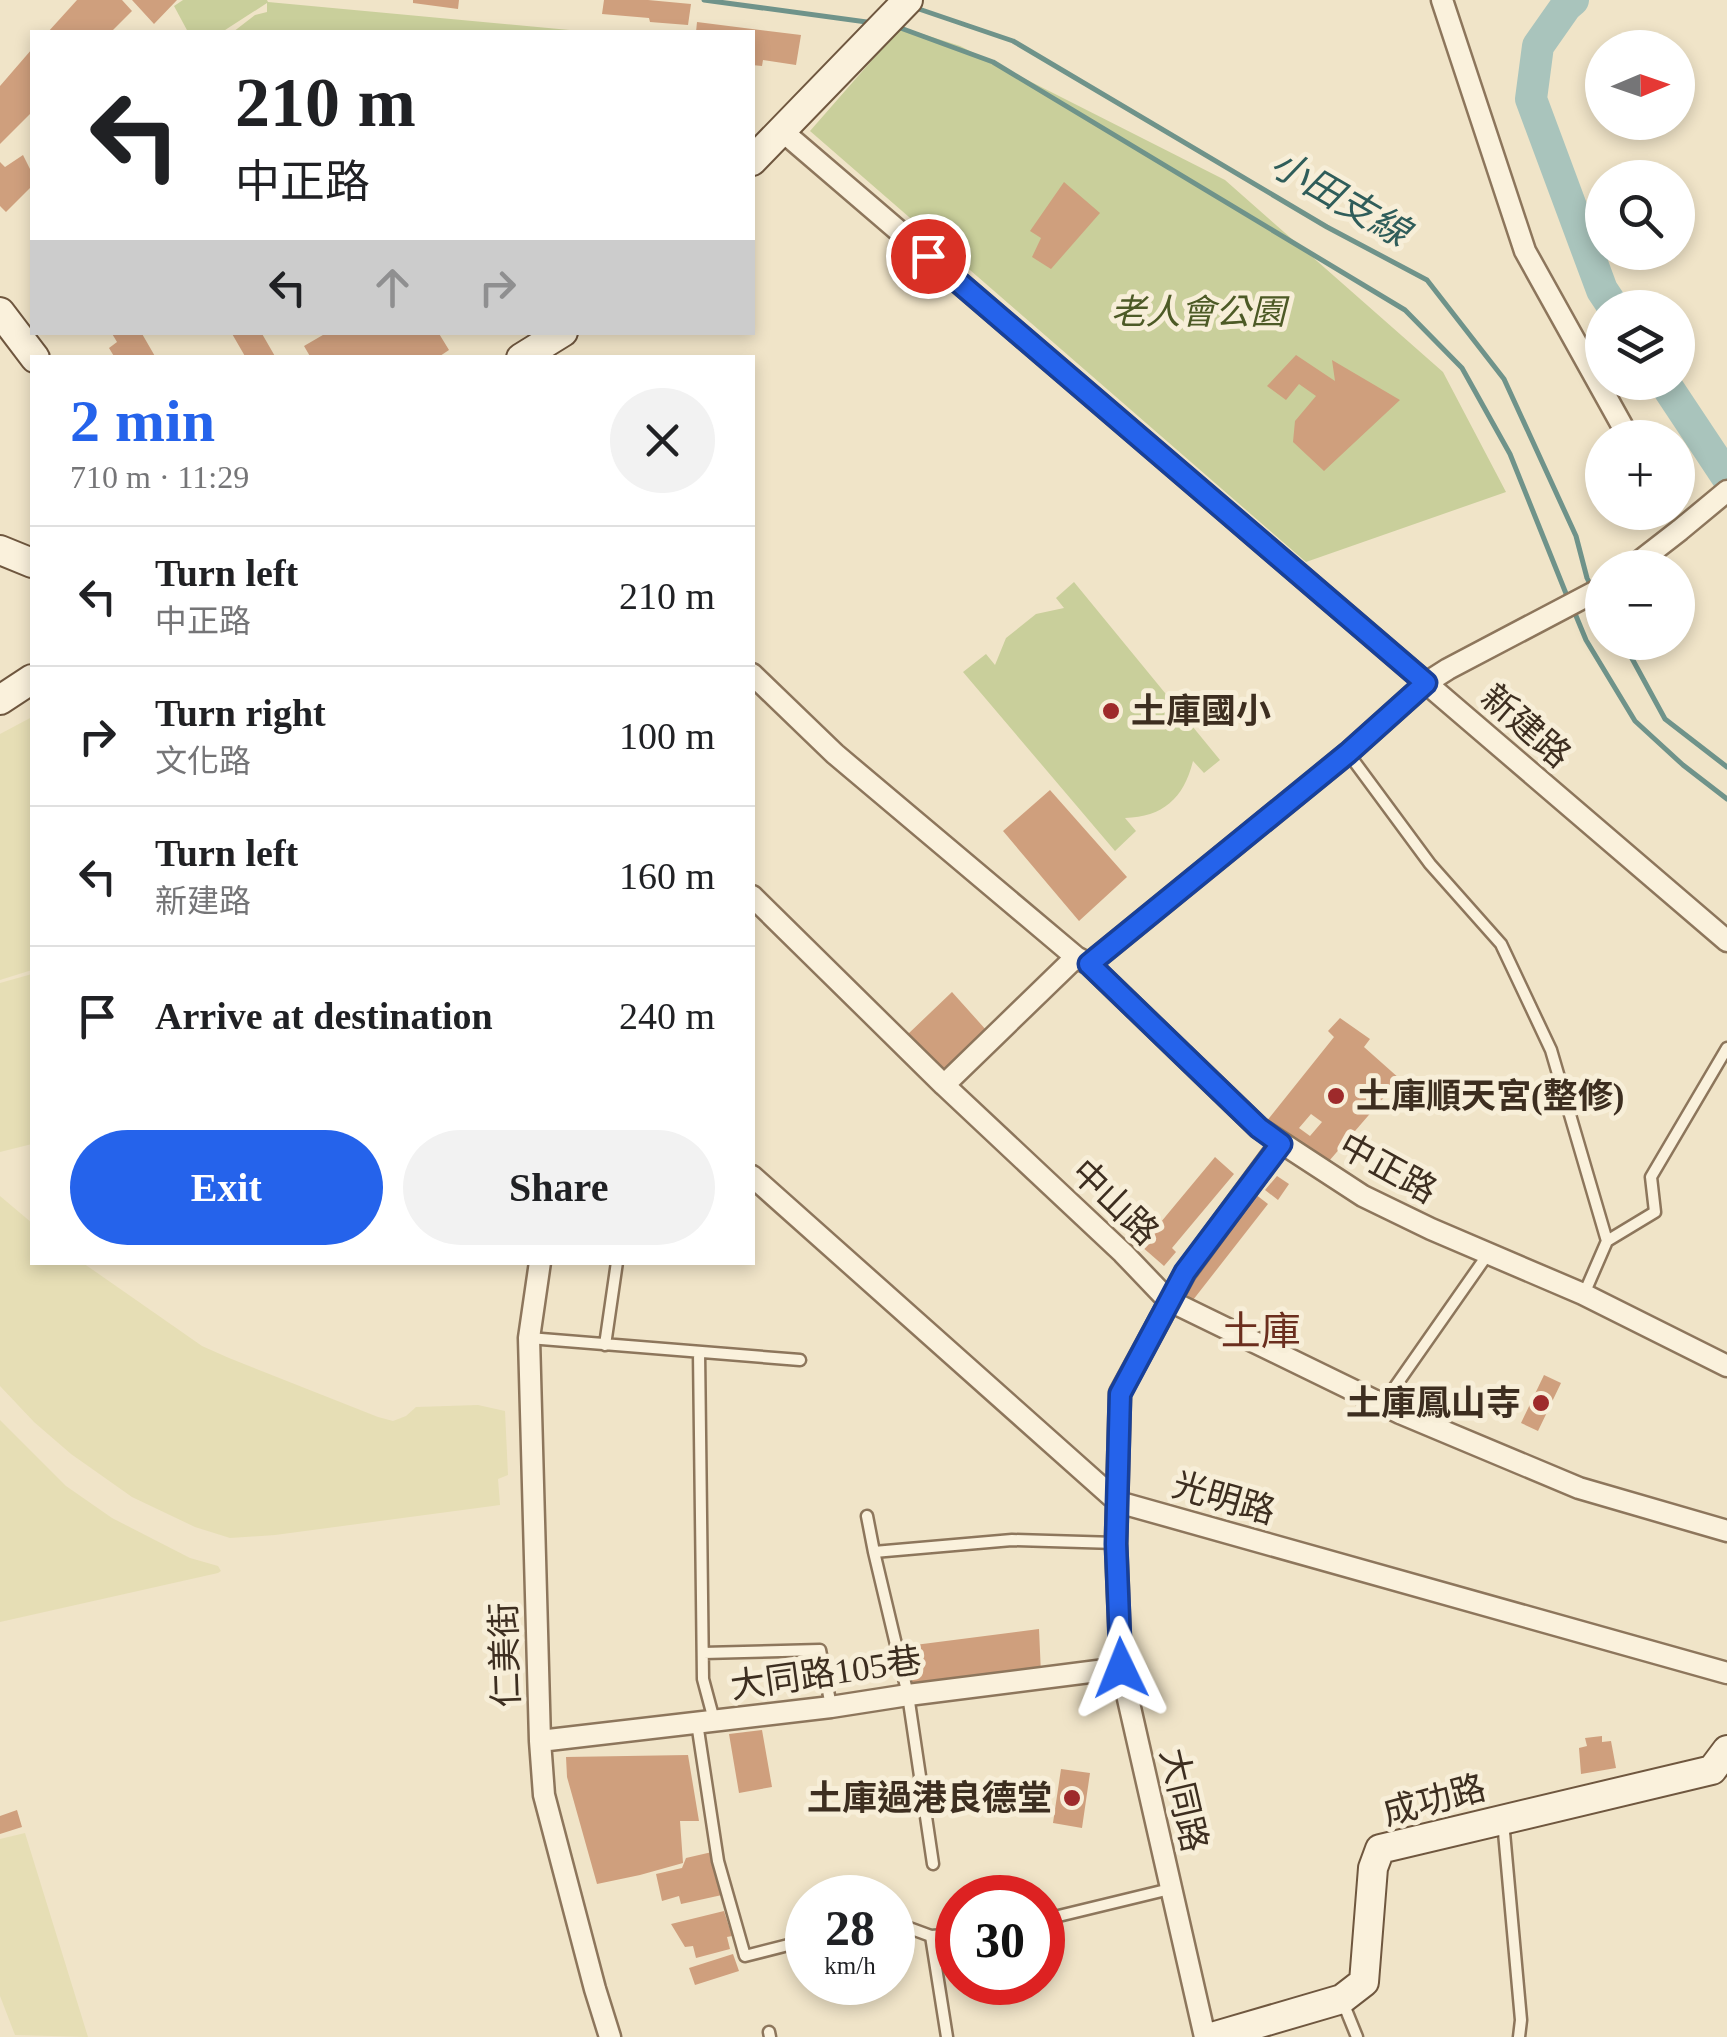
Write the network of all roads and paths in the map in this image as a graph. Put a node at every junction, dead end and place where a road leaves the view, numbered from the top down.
1 (908, 0) edge
2 (1442, 0) edge
3 (782, 130) junction
4 (755, 158) edge
5 (0, 312) edge
6 (557, 335) edge
7 (33, 355) edge
8 (526, 355) edge
9 (1619, 420) edge
10 (1725, 493) edge
11 (1695, 510) edge
12 (1667, 530) edge
13 (0, 550) edge
14 (1648, 550) edge
15 (30, 562) edge
16 (1585, 597) edge
17 (755, 677) edge
18 (30, 680) edge
19 (1426, 683) junction
20 (0, 700) edge
21 (1348, 753) junction
22 (755, 899) edge
23 (1727, 941) edge
24 (1082, 961) junction
25 (1727, 1048) edge
26 (944, 1085) junction
27 (1281, 1144) junction
28 (755, 1179) edge
29 (1606, 1241) junction
30 (1488, 1253) junction
31 (540, 1265) edge
32 (617, 1265) edge
33 (1583, 1294) junction
34 (1168, 1300) junction
35 (530, 1338) junction
36 (605, 1344) junction
37 (699, 1352) junction
38 (800, 1360) dead end
39 (1727, 1366) edge
40 (1383, 1404) junction
41 (1118, 1502) junction
42 (868, 1516) dead end
43 (1727, 1531) edge
44 (1116, 1544) junction
45 (874, 1552) junction
46 (702, 1653) junction
47 (1121, 1668) junction
48 (1727, 1674) edge
49 (908, 1695) junction
50 (831, 1707) junction
51 (706, 1722) junction
52 (540, 1741) junction
53 (1727, 1750) edge
54 (1502, 1820) junction
55 (933, 1864) dead end
56 (1170, 1888) junction
57 (1065, 1914) edge
58 (915, 1930) edge
59 (931, 1936) junction
60 (935, 1936) edge
61 (785, 1946) edge
62 (1342, 2000) junction
63 (610, 2037) edge
64 (947, 2037) edge
65 (1209, 2037) edge
66 (1357, 2037) edge
67 (1520, 2037) edge

1 - 3 street
2 - 9 street
3 - 4 street
3 - 19 street, 新建路
5 - 7 street
6 - 8 street
10 - 11 street
12 - 14 street
13 - 15 street
16 - 19 street
17 - 24 street, 中正路
18 - 20 street
19 - 21 street
19 - 23 street, 新建路
21 - 24 street
21 - 29 lane
22 - 26 street, 中山路
24 - 26 street
24 - 27 street, 中正路
25 - 29 lane
26 - 34 street, 中山路
27 - 30 street, 中正路
27 - 34 street, 大同路
28 - 41 street, 光明路
29 - 33 lane
30 - 33 street, 中正路
30 - 40 lane
31 - 35 street, 仁美街
32 - 36 lane
33 - 39 street, 中正路
34 - 40 street, 中山路
34 - 41 street, 大同路
35 - 36 lane
35 - 52 street, 仁美街
36 - 37 lane
37 - 38 lane
37 - 46 lane
40 - 43 street, 中山路
41 - 44 street, 大同路
41 - 48 street, 光明路
42 - 45 lane
44 - 45 lane
44 - 47 street, 大同路
45 - 49 lane
46 - 50 lane
46 - 51 lane
47 - 49 street, 大同路105巷
47 - 56 street, 大同路
49 - 50 street, 大同路105巷
49 - 55 lane
50 - 51 street, 大同路105巷
51 - 52 street, 大同路105巷
51 - 61 lane
52 - 63 street, 仁美街
53 - 54 street, 成功路
54 - 62 street, 成功路
54 - 67 lane
56 - 57 lane
56 - 65 street, 大同路
58 - 59 lane
59 - 60 lane
59 - 64 lane
62 - 65 street
62 - 66 lane

